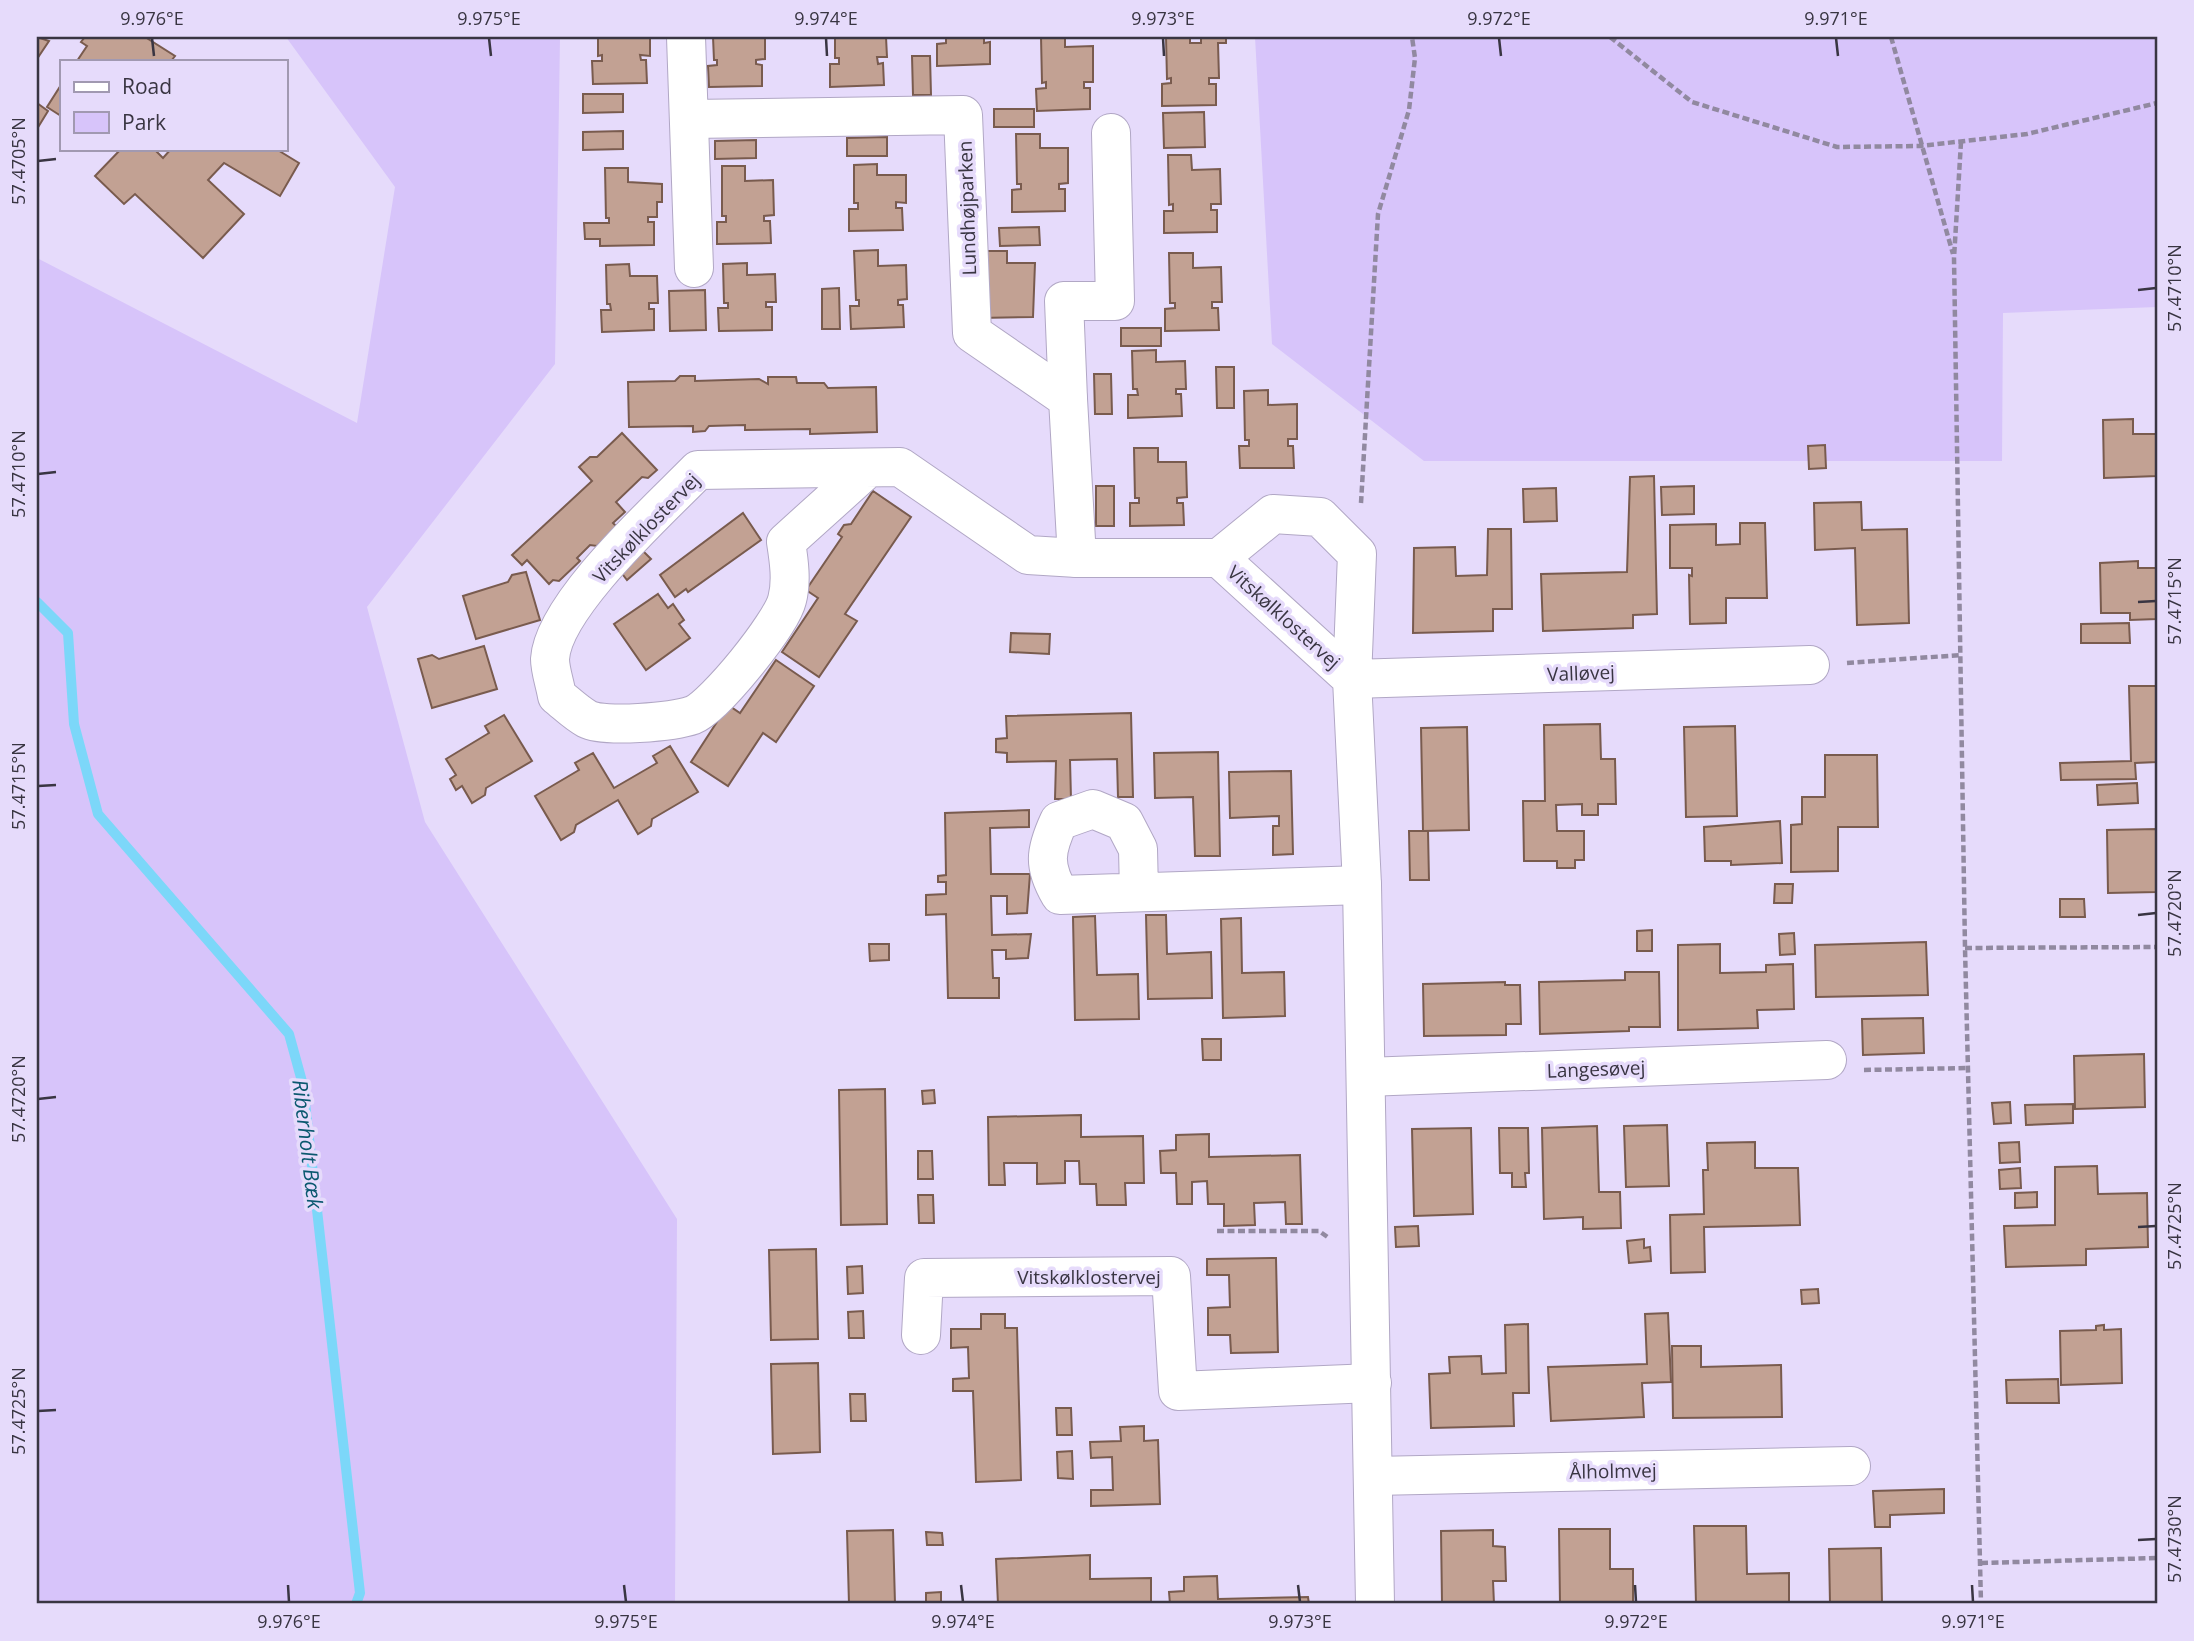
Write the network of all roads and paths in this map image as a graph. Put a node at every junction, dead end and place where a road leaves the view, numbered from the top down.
1 (687, 37) edge
2 (1412, 37) edge
3 (1609, 37) edge
4 (1891, 37) edge
5 (2157, 103) edge
6 (689, 119) junction
7 (1111, 133) dead end
8 (1961, 142) junction
9 (1920, 146) junction
10 (1954, 258) junction
11 (694, 268) dead end
12 (1068, 398) junction
13 (867, 468) junction
14 (1357, 554) junction
15 (1077, 558) junction
16 (1219, 558) junction
17 (1961, 655) junction
18 (1810, 666) joint
19 (1352, 679) junction
20 (1362, 885) junction
21 (1139, 892) dead end
22 (2157, 947) edge
23 (1965, 948) junction
24 (1827, 1060) joint
25 (1968, 1068) junction
26 (1366, 1077) junction
27 (921, 1335) dead end
28 (1372, 1383) junction
29 (1851, 1466) dead end
30 (1374, 1476) junction
31 (2157, 1558) edge
32 (1981, 1563) junction
33 (1375, 1604) edge
34 (1981, 1604) edge

1 - 6 street
2 - 14 path
3 - 9 path
4 - 9 path
5 - 8 path
6 - 11 street
6 - 12 street, Lundhøjparken
7 - 12 street
8 - 9 path
8 - 10 path
9 - 10 path
10 - 17 path
12 - 15 street
13 - 13 street, Vitskølklostervej
13 - 15 street, Vitskølklostervej
14 - 16 street
14 - 19 street
15 - 16 street, Vitskølklostervej
16 - 19 street, Vitskølklostervej
17 - 18 path
17 - 23 path
18 - 19 street, Valløvej
19 - 20 street, Vitskølklostervej
20 - 21 street
20 - 26 street, Vitskølklostervej
22 - 23 path
23 - 25 path
24 - 25 path
24 - 26 street, Langesøvej
25 - 32 path
26 - 28 street, Vitskølklostervej
27 - 28 street, Vitskølklostervej
28 - 30 street, Vitskølklostervej
29 - 30 street, Ålholmvej
30 - 33 street, Vitskølklostervej
31 - 32 path
32 - 34 path

